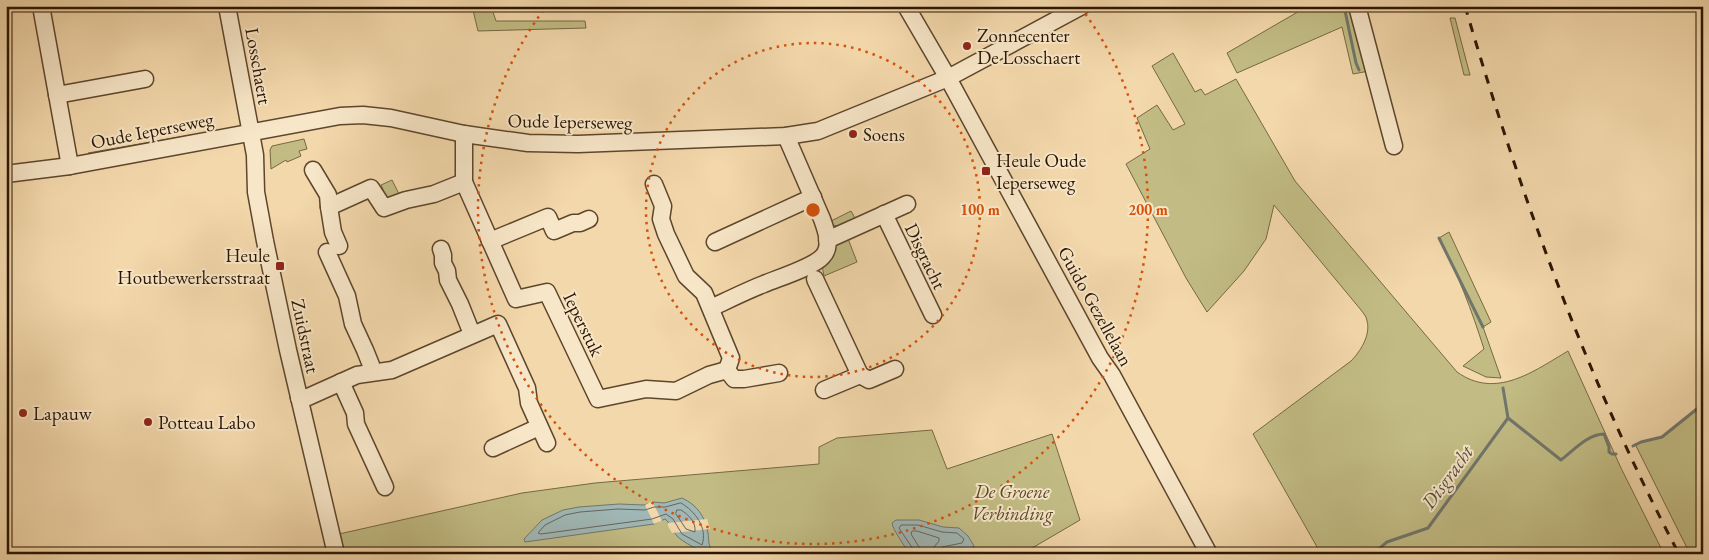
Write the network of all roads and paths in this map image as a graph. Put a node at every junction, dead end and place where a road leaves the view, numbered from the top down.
1 (41, 6) edge
2 (227, 6) edge
3 (906, 6) edge
4 (1082, 6) edge
5 (1357, 6) edge
6 (948, 78) junction
7 (145, 79) dead end
8 (57, 95) junction
9 (250, 133) junction
10 (464, 134) junction
11 (786, 136) junction
12 (1394, 146) dead end
13 (70, 166) junction
14 (313, 170) dead end
15 (6, 174) edge
16 (464, 182) junction
17 (654, 184) dead end
18 (813, 197) junction
19 (907, 204) dead end
20 (329, 207) junction
21 (884, 214) junction
22 (589, 219) dead end
23 (827, 240) junction
24 (490, 241) junction
25 (715, 242) dead end
26 (441, 249) dead end
27 (812, 272) junction
28 (711, 308) junction
29 (933, 316) dead end
30 (472, 334) junction
31 (895, 369) dead end
32 (727, 370) junction
33 (372, 372) junction
34 (779, 372) dead end
35 (860, 375) junction
36 (341, 382) junction
37 (824, 390) dead end
38 (299, 398) junction
39 (539, 428) junction
40 (546, 442) dead end
41 (493, 448) dead end
42 (385, 486) dead end
43 (334, 550) edge
44 (1209, 554) edge

1 - 8 street
2 - 9 street, Losschaert
3 - 6 street, Guido Gezellelaan
4 - 6 street, Oude Ieperseweg
5 - 12 street
6 - 11 street, Oude Ieperseweg
6 - 44 street, Guido Gezellelaan
7 - 8 street
8 - 13 street
9 - 10 street, Oude Ieperseweg
9 - 13 street, Oude Ieperseweg
9 - 38 street, Zuidstraat
10 - 11 street, Oude Ieperseweg
10 - 16 street, Ieperstuk
11 - 18 street
13 - 15 street, Oude Ieperseweg
14 - 20 street
16 - 20 street
16 - 24 street, Ieperstuk
17 - 28 street
18 - 23 street
18 - 25 street
19 - 21 street, Disgracht
20 - 33 street
21 - 23 street, Disgracht
21 - 29 street, Disgracht
22 - 24 street
23 - 27 street
24 - 32 street, Ieperstuk
26 - 30 street
27 - 28 street
27 - 35 street
28 - 32 street
30 - 33 street
30 - 39 street
31 - 35 street
32 - 34 street
33 - 36 street
35 - 37 street
36 - 38 street
36 - 42 street
38 - 43 street, Zuidstraat
39 - 40 street
39 - 41 street

